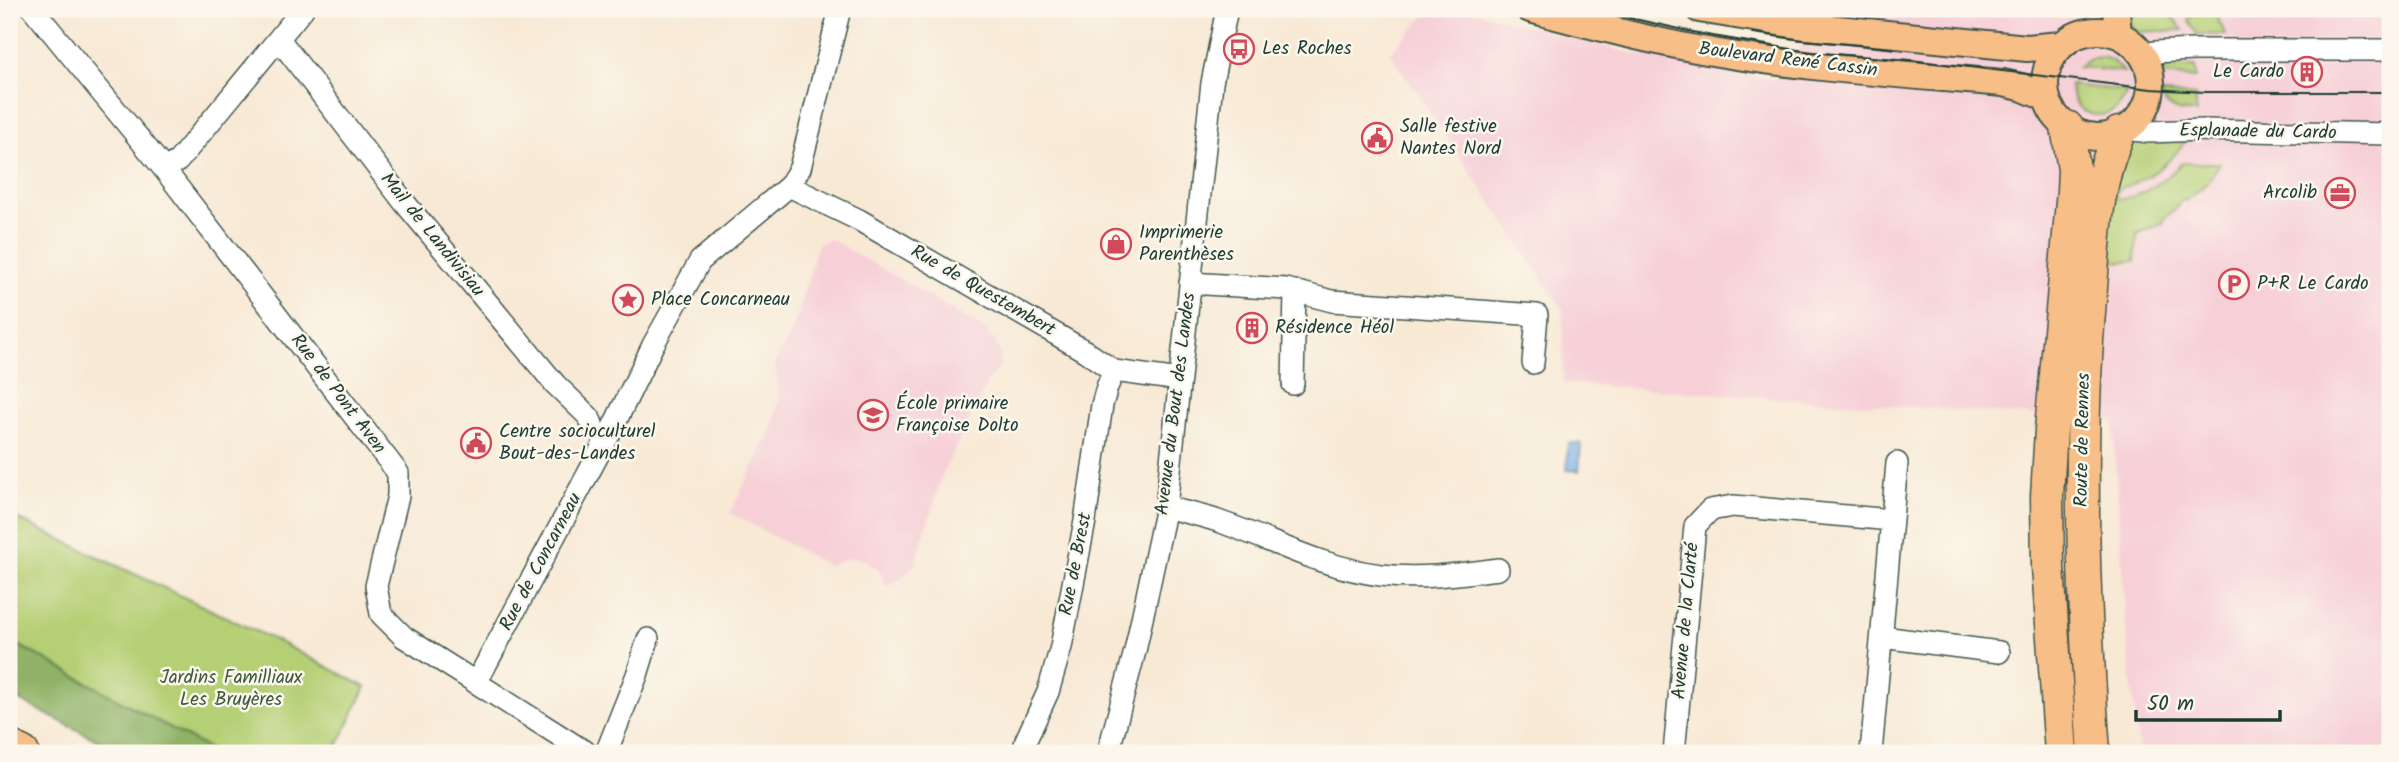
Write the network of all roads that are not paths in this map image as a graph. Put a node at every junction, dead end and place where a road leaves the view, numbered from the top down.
1 (33, 9) edge
2 (303, 9) edge
3 (840, 9) edge
4 (1227, 9) edge
5 (1530, 9) edge
6 (1699, 9) edge
7 (2088, 20) edge
8 (2117, 22) edge
9 (279, 39) junction
10 (2061, 45) junction
11 (2390, 50) edge
12 (2143, 56) junction
13 (2046, 98) junction
14 (2067, 127) junction
15 (2123, 131) junction
16 (2390, 134) edge
17 (164, 169) junction
18 (789, 186) junction
19 (1190, 283) junction
20 (1295, 291) junction
21 (1533, 363) dead end
22 (1114, 371) junction
23 (1180, 380) junction
24 (1293, 384) dead end
25 (592, 424) dead end
26 (1897, 463) dead end
27 (1166, 508) junction
28 (1892, 520) junction
29 (1498, 569) dead end
30 (1882, 638) junction
31 (648, 639) dead end
32 (1999, 652) dead end
33 (476, 683) junction
34 (2058, 722) junction
35 (9, 746) edge
36 (609, 748) edge
37 (2094, 752) edge
38 (23, 753) edge
39 (587, 753) edge
40 (1023, 753) edge
41 (1108, 753) edge
42 (1674, 753) edge
43 (1871, 753) edge
44 (2047, 753) edge
45 (2061, 753) edge

1 - 17 street, Rue de Pont Aven
2 - 9 street
3 - 18 street, Rue de Concarneau
4 - 19 street, Avenue du Bout des Landes
5 - 13 main road, Boulevard René Cassin
6 - 10 main road, Boulevard René Cassin
7 - 8 main road
7 - 10 main road
8 - 12 main road
9 - 17 street
9 - 25 street, Mail de Landivisiau
10 - 13 main road
11 - 12 street
12 - 15 main road
13 - 14 main road
14 - 15 main road
14 - 34 highway, Route de Rennes
15 - 16 street, Esplanade du Cardo
15 - 37 highway, Route de Rennes
17 - 33 street, Rue de Pont Aven
18 - 22 street, Rue de Questembert
18 - 33 street, Rue de Concarneau
19 - 20 street
19 - 23 street, Avenue du Bout des Landes
20 - 21 street
20 - 24 street
22 - 23 street, Rue de Questembert
22 - 40 street, Rue de Brest
23 - 27 street, Avenue du Bout des Landes
26 - 28 street
27 - 29 street
27 - 41 street, Avenue du Bout des Landes
28 - 30 street
28 - 42 street, Avenue de la Clarté
30 - 32 street
30 - 43 street
31 - 36 street
33 - 39 street, Rue de Pont Aven
34 - 44 highway
34 - 45 highway, Route de Rennes
35 - 38 highway

